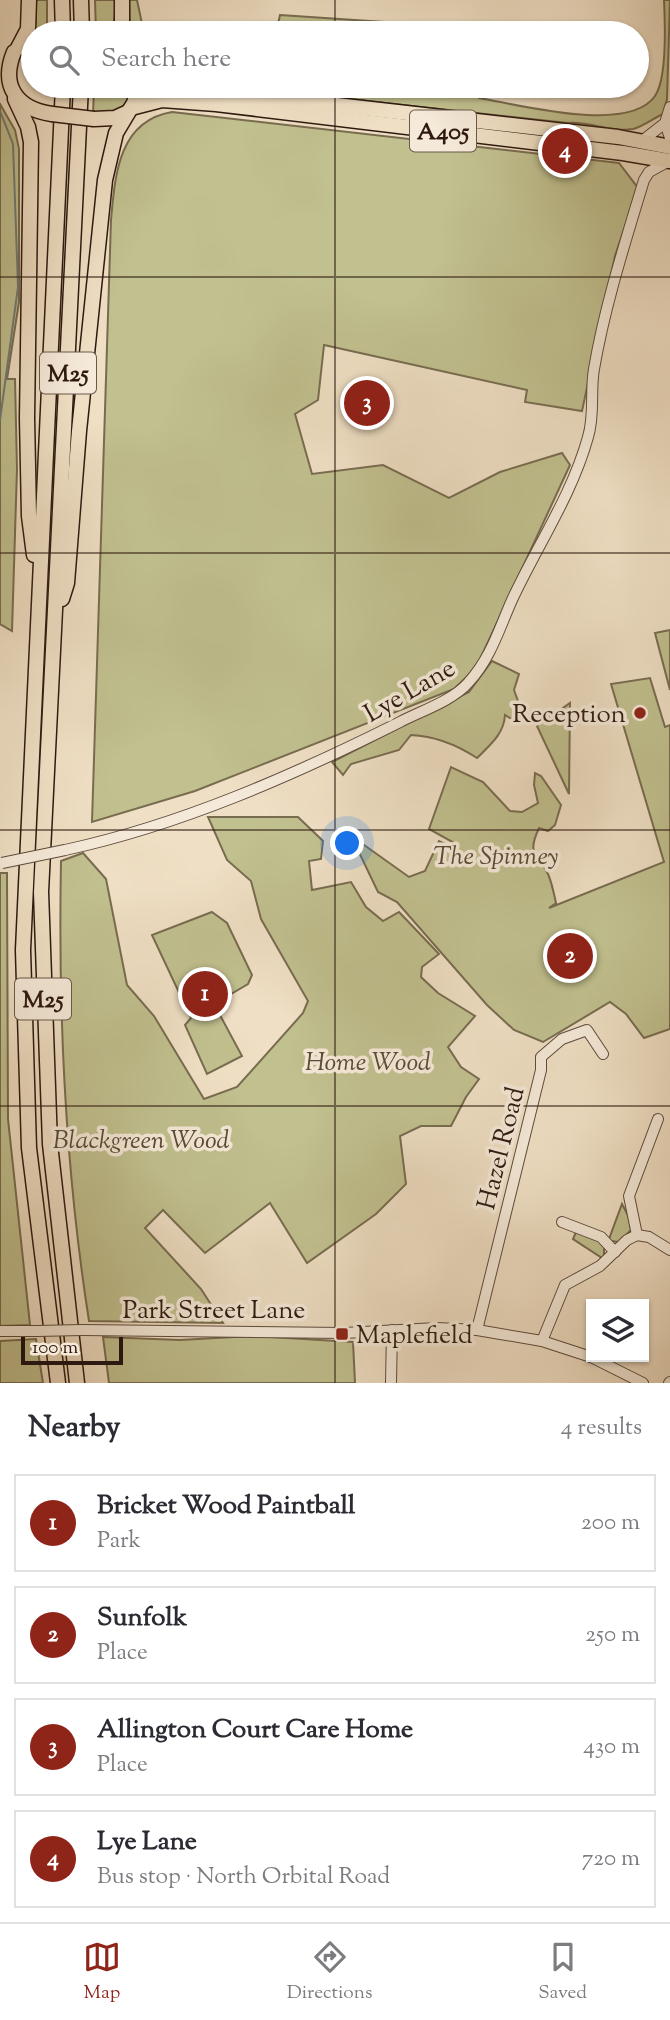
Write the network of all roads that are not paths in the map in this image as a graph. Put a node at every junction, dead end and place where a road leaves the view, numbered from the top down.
1 (29, 0) edge
2 (62, 0) edge
3 (81, 0) edge
4 (87, 0) edge
5 (122, 0) edge
6 (28, 21) edge
7 (63, 21) edge
8 (82, 21) edge
9 (83, 21) edge
10 (122, 21) edge
11 (11, 52) edge
12 (9, 94) edge
13 (62, 98) edge
14 (80, 98) edge
15 (134, 98) edge
16 (260, 98) edge
17 (670, 107) edge
18 (130, 110) junction
19 (665, 123) junction
20 (670, 138) edge
21 (638, 148) junction
22 (670, 157) edge
23 (644, 180) junction
24 (38, 583) junction
25 (56, 614) junction
26 (1, 863) edge
27 (603, 1054) dead end
28 (658, 1119) dead end
29 (562, 1222) dead end
30 (637, 1235) junction
31 (670, 1250) edge
32 (615, 1252) junction
33 (392, 1330) junction
34 (477, 1330) junction
35 (0, 1331) edge
36 (542, 1341) junction
37 (586, 1355) edge
38 (601, 1362) edge
39 (58, 1383) edge
40 (77, 1383) edge
41 (391, 1383) edge
42 (643, 1383) edge

1 - 6 highway
2 - 7 highway
3 - 8 highway
4 - 9 highway
5 - 10 highway
11 - 12 highway
12 - 18 highway, bridge
12 - 24 highway, M25
13 - 24 highway, M25
14 - 25 highway, M25
15 - 18 highway
16 - 21 highway, A405
17 - 19 street
18 - 21 highway, A405
18 - 25 highway, M25
19 - 20 street
19 - 21 street
21 - 22 highway, A405
21 - 23 street
22 - 23 street
23 - 26 street, Lye Lane, bridge
24 - 39 highway, M25
25 - 40 highway, M25
27 - 34 street, Hazel Road
28 - 30 street
29 - 32 street
30 - 31 street
30 - 32 street
32 - 36 street
33 - 34 street, Park Street Lane
33 - 35 street, Park Street Lane, bridge
33 - 41 street
34 - 36 street, Park Street Lane
36 - 37 street, Park Street Lane
38 - 42 street, Park Street Lane

